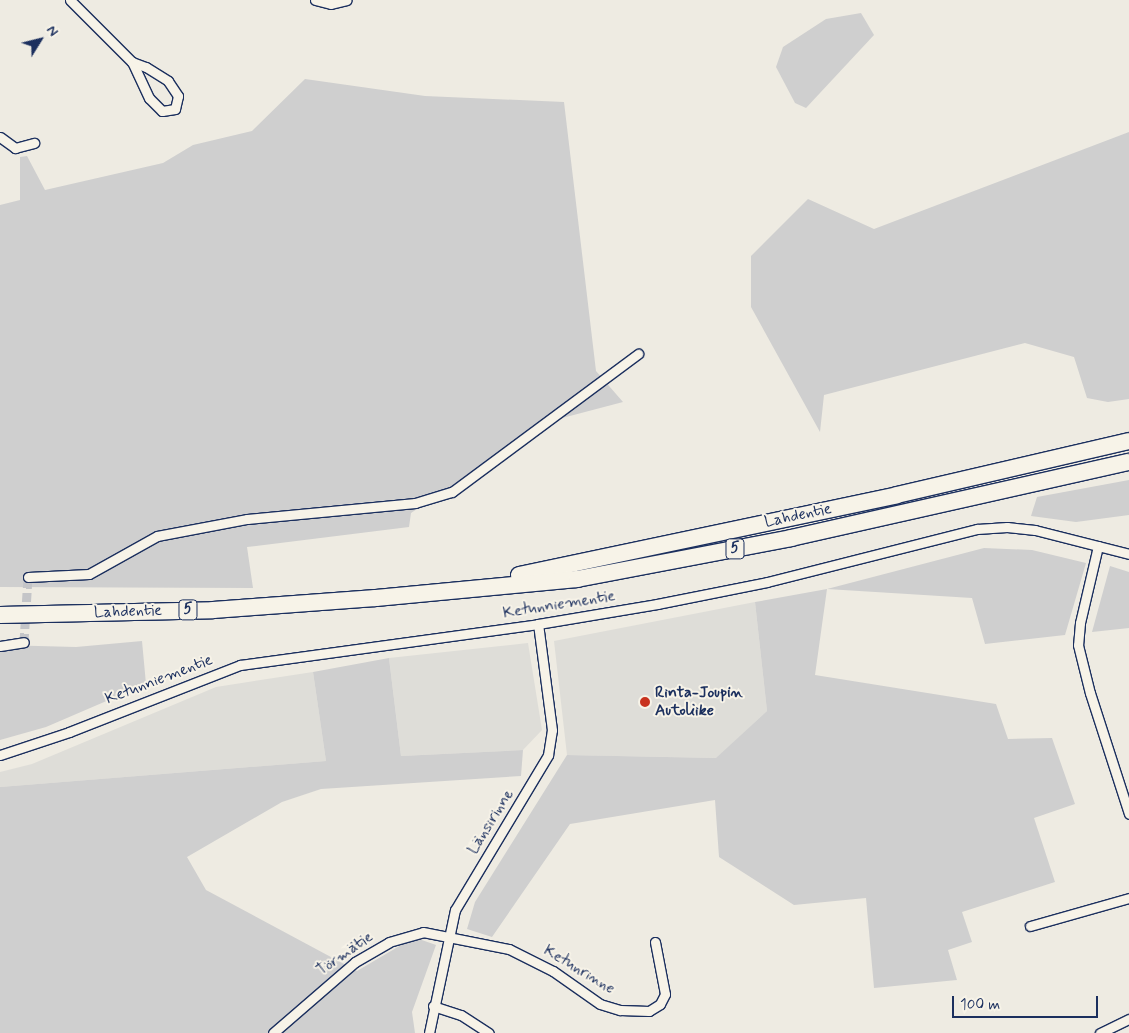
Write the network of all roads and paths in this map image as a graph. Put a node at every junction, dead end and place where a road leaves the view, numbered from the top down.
1 (70, 0) edge
2 (315, 0) edge
3 (347, 0) edge
4 (132, 62) junction
5 (0, 137) edge
6 (34, 143) dead end
7 (638, 354) dead end
8 (1129, 441) edge
9 (1129, 462) edge
10 (1098, 546) junction
11 (1129, 554) edge
12 (28, 577) dead end
13 (376, 598) junction
14 (0, 615) edge
15 (538, 624) junction
16 (24, 642) dead end
17 (0, 646) edge
18 (0, 755) edge
19 (1129, 814) edge
20 (1129, 898) edge
21 (1030, 926) dead end
22 (449, 936) junction
23 (656, 942) dead end
24 (433, 1006) junction
25 (1129, 1019) edge
26 (273, 1033) edge
27 (429, 1033) edge
28 (489, 1033) edge
29 (1100, 1033) edge

1 - 4 street
2 - 3 street
4 - 4 street
5 - 6 street
7 - 12 street
8 - 13 highway, Lahdentie / 5
9 - 13 highway, Lahdentie / 5
10 - 11 street, Ketunniementie
10 - 15 street, Ketunniementie
10 - 19 street
13 - 14 highway, Lahdentie / 5
15 - 18 street, Ketunniementie
15 - 22 street, Länsirinne
16 - 17 street
20 - 21 street
22 - 23 street, Ketunrinne
22 - 24 street, Länsirinne
22 - 26 street, Törmätie
24 - 27 street, Länsirinne
24 - 28 street
25 - 29 street

